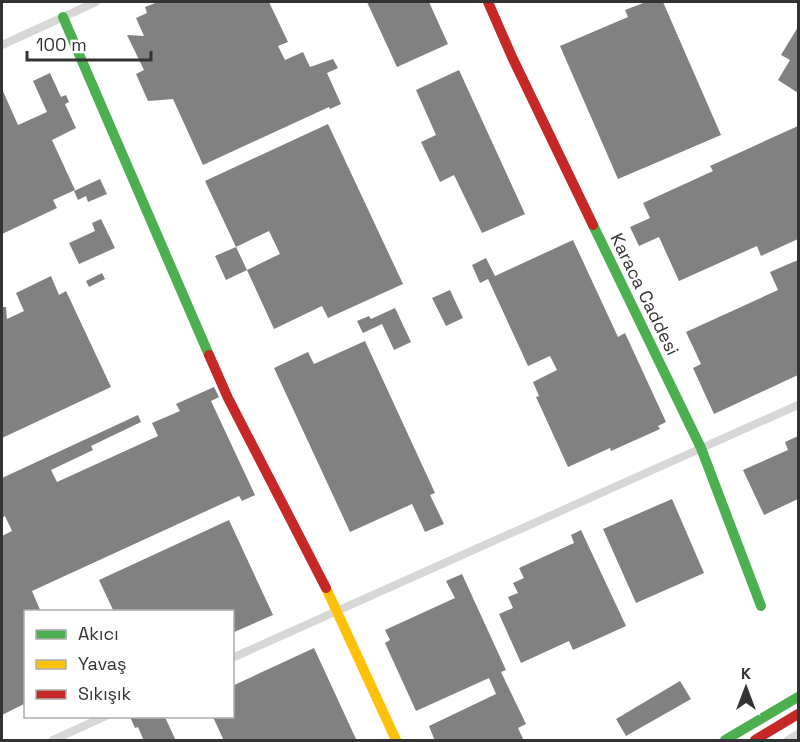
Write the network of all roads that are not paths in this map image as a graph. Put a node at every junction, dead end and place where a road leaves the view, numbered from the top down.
1 (96, 2) edge
2 (488, 2) edge
3 (63, 17) junction
4 (2, 45) edge
5 (798, 405) edge
6 (701, 448) junction
7 (760, 606) dead end
8 (338, 611) junction
9 (234, 657) edge
10 (798, 697) edge
11 (798, 714) edge
12 (104, 718) edge
13 (798, 734) edge
14 (53, 741) edge
15 (396, 741) edge
16 (725, 741) edge
17 (755, 741) edge
18 (788, 741) edge

1 - 3 street
2 - 6 main road, Karaca Caddesi
3 - 4 street
3 - 8 main road
5 - 6 street
6 - 7 main road, Karaca Caddesi
6 - 8 street
8 - 9 street
8 - 15 main road
10 - 16 main road
11 - 17 main road
12 - 14 street
13 - 18 street

